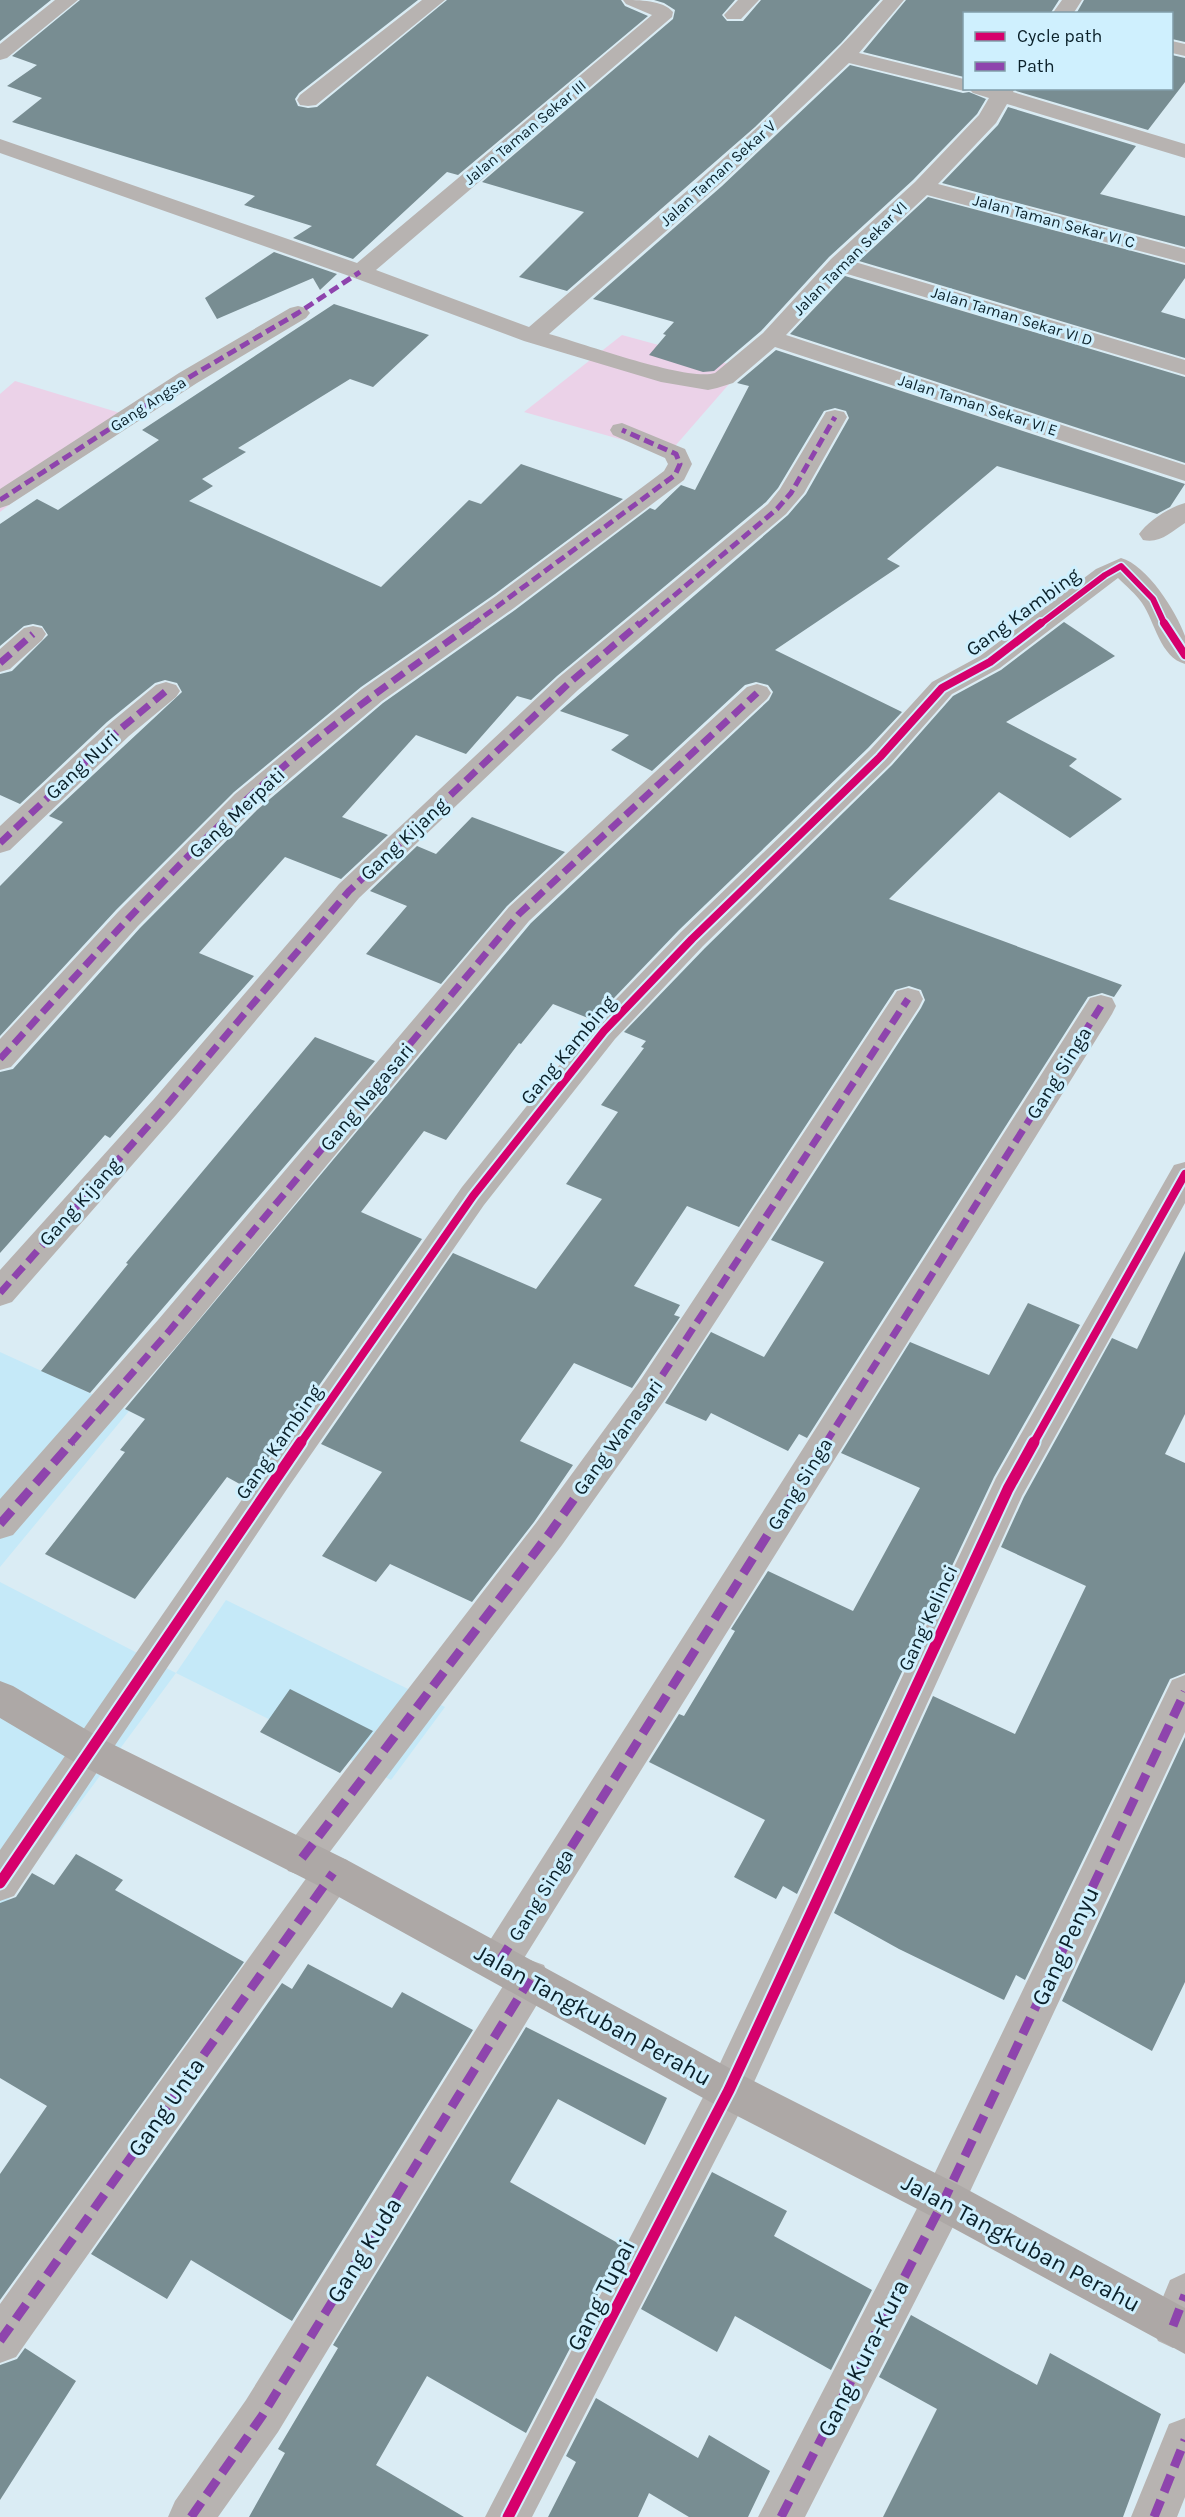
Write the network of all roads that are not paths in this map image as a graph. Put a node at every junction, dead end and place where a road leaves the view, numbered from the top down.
1 (68, 0) edge
2 (435, 0) edge
3 (633, 0) edge
4 (749, 0) edge
5 (894, 0) edge
6 (734, 15) dead end
7 (0, 54) edge
8 (845, 56) junction
9 (963, 85) edge
10 (994, 90) edge
11 (308, 100) dead end
12 (0, 146) edge
13 (1185, 151) edge
14 (923, 186) junction
15 (1185, 256) edge
16 (839, 264) junction
17 (360, 272) junction
18 (298, 313) dead end
19 (532, 336) junction
20 (771, 338) junction
21 (1185, 368) edge
22 (835, 417) dead end
23 (622, 430) dead end
24 (1185, 473) edge
25 (0, 500) edge
26 (1185, 511) edge
27 (1152, 534) dead end
28 (33, 634) dead end
29 (1185, 655) edge
30 (0, 663) edge
31 (166, 691) dead end
32 (757, 693) dead end
33 (0, 843) edge
34 (908, 999) dead end
35 (1101, 1006) dead end
36 (0, 1059) edge
37 (1185, 1174) edge
38 (0, 1293) edge
39 (0, 1524) edge
40 (1185, 1692) edge
41 (0, 1698) edge
42 (90, 1750) junction
43 (318, 1865) junction
44 (0, 1883) edge
45 (515, 1970) junction
46 (729, 2090) junction
47 (944, 2200) junction
48 (1181, 2318) edge
49 (0, 2341) edge
50 (1185, 2440) edge
51 (191, 2517) edge
52 (508, 2517) edge
53 (781, 2517) edge
54 (1154, 2517) edge

1 - 7 street
2 - 11 street
3 - 17 street, Jalan Taman Sekar III
4 - 6 street
5 - 8 street, Jalan Taman Sekar V
8 - 9 street
8 - 19 street, Jalan Taman Sekar V
10 - 13 street
10 - 14 street, Jalan Taman Sekar VI
12 - 17 street, Jalan Taman Sekar VI
14 - 15 street, Jalan Taman Sekar VI C
14 - 16 street, Jalan Taman Sekar VI
16 - 20 street, Jalan Taman Sekar VI
16 - 21 street, Jalan Taman Sekar VI D
17 - 19 street, Jalan Taman Sekar VI
18 - 25 street, Gang Angsa
19 - 20 street, Jalan Taman Sekar VI
20 - 24 street, Jalan Taman Sekar VI E
22 - 38 street, Gang Kijang
23 - 36 street, Gang Merpati
26 - 27 street
28 - 30 street
29 - 42 street, Gang Kambing
31 - 33 street, Gang Nuri
32 - 39 street, Gang Nagasari
34 - 43 street, Gang Wanasari
35 - 45 street, Gang Singa
37 - 46 street, Gang Kelinci
40 - 47 street, Gang Penyu
41 - 42 street, Jalan Tangkuban Perahu
42 - 43 street, Jalan Tangkuban Perahu
42 - 44 street
43 - 45 street, Jalan Tangkuban Perahu
43 - 49 street, Gang Unta
45 - 46 street, Jalan Tangkuban Perahu
45 - 51 street, Gang Kuda
46 - 47 street, Jalan Tangkuban Perahu
46 - 52 street, Gang Tupai
47 - 48 street, Jalan Tangkuban Perahu
47 - 53 street, Gang Kura-Kura
50 - 54 street

